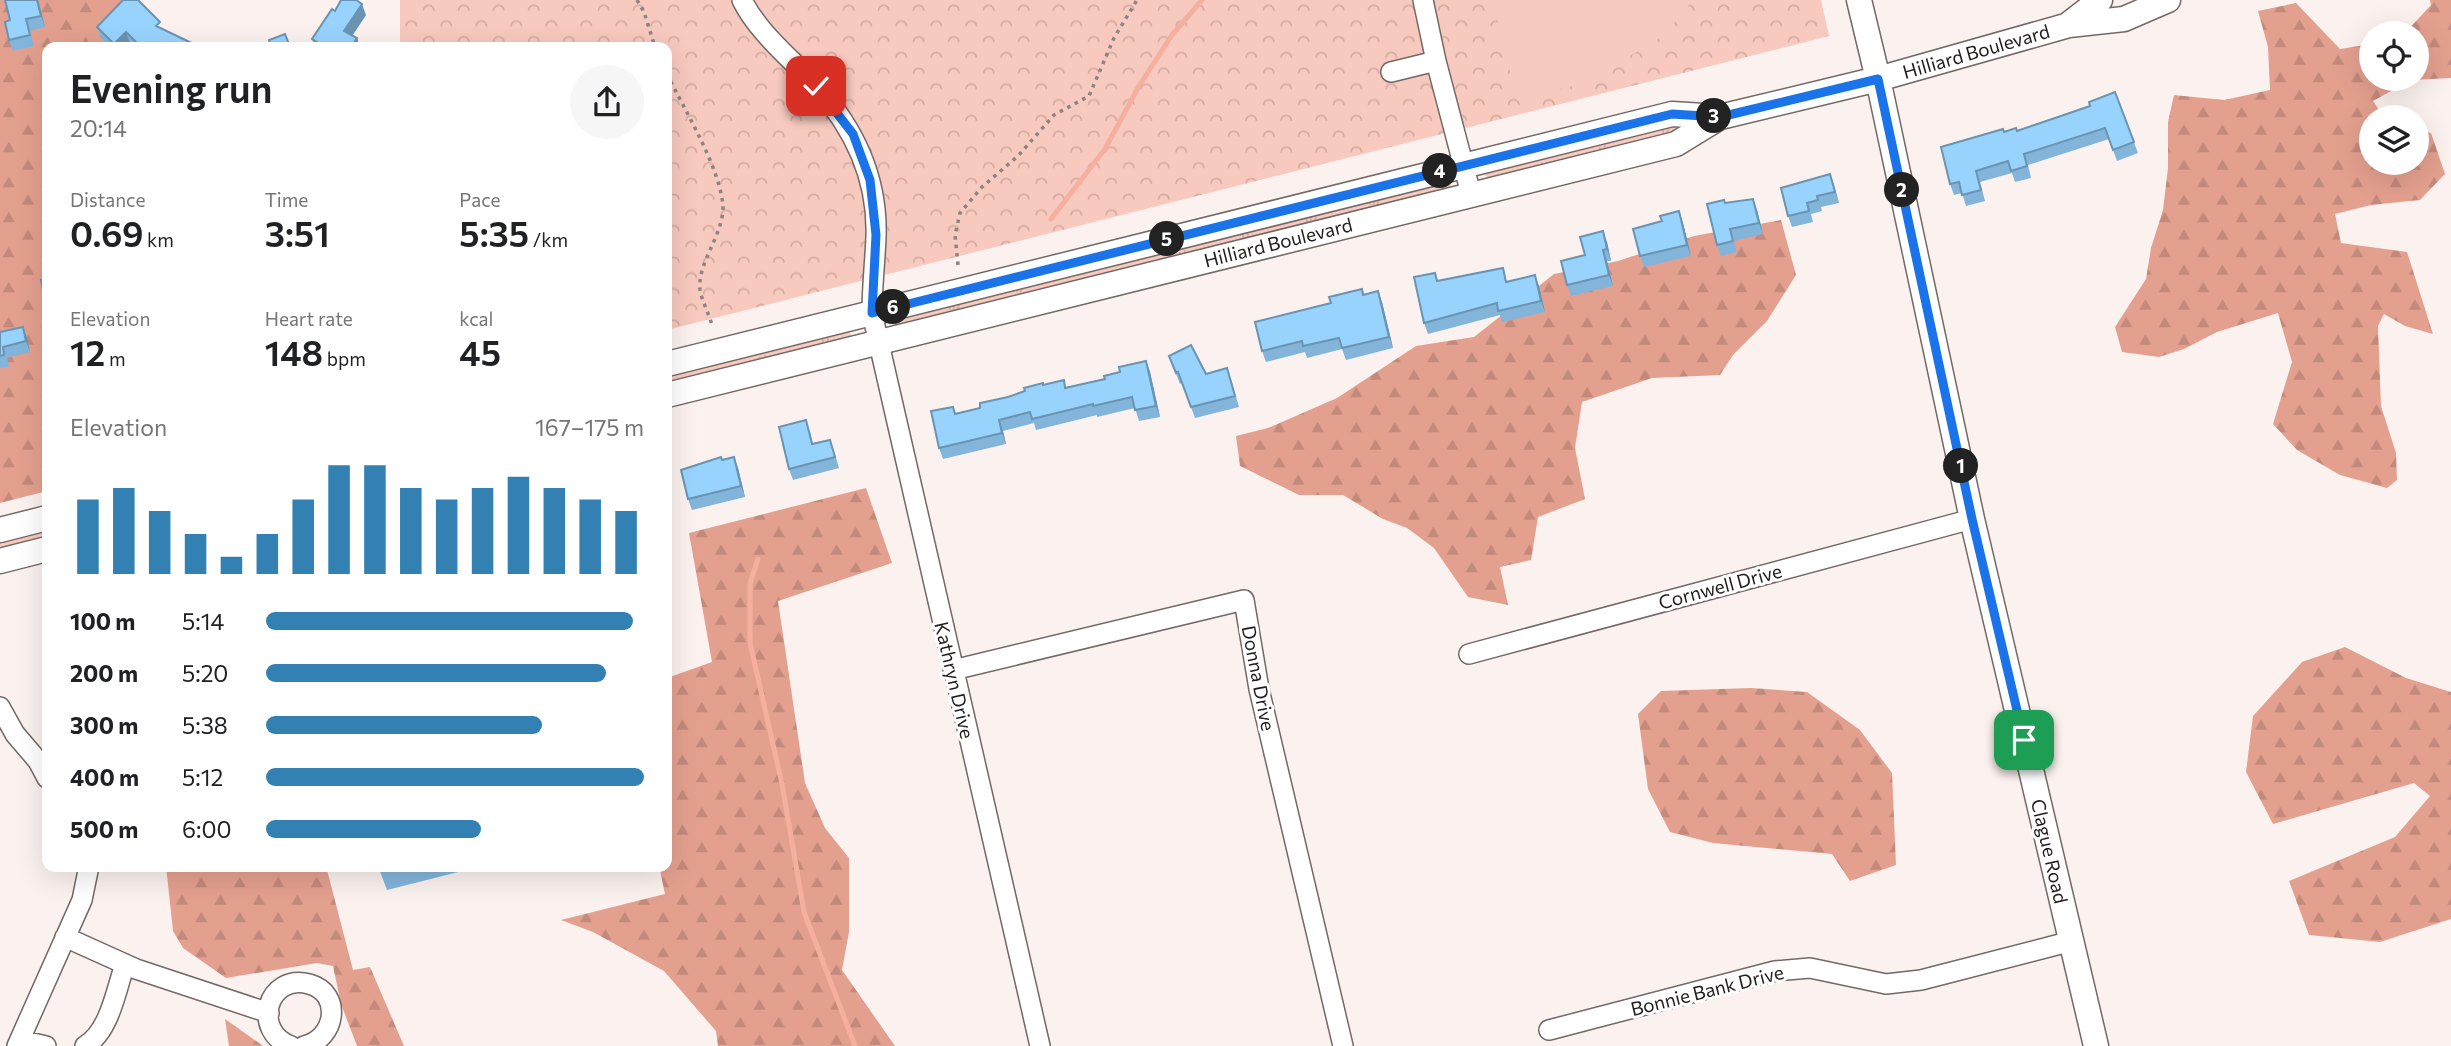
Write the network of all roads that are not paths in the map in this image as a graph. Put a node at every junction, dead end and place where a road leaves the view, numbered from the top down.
1 (742, 0) edge
2 (1423, 0) edge
3 (1858, 0) edge
4 (2099, 0) edge
5 (2168, 0) edge
6 (2069, 25) junction
7 (1436, 61) junction
8 (1391, 72) dead end
9 (1878, 79) junction
10 (1720, 117) junction
11 (1464, 165) junction
12 (1471, 194) junction
13 (872, 313) junction
14 (878, 342) junction
15 (672, 363) edge
16 (672, 394) edge
17 (42, 519) edge
18 (1972, 519) junction
19 (0, 530) edge
20 (42, 550) edge
21 (0, 561) edge
22 (1469, 654) dead end
23 (953, 670) junction
24 (0, 707) edge
25 (42, 770) edge
26 (88, 872) edge
27 (65, 937) junction
28 (2072, 941) junction
29 (125, 964) junction
30 (269, 1013) junction
31 (1549, 1030) dead end
32 (18, 1043) edge
33 (316, 1044) edge
34 (46, 1046) edge
35 (85, 1046) edge
36 (291, 1046) edge
37 (1040, 1046) edge
38 (1343, 1046) edge
39 (2096, 1046) edge

1 - 13 street, Kathryn Drive
2 - 7 street
3 - 9 main road, Clague Road
4 - 6 main road, Hilliard Boulevard
5 - 6 main road, Hilliard Boulevard
6 - 9 main road, Hilliard Boulevard
7 - 8 street
7 - 11 street
9 - 10 main road, Hilliard Boulevard
9 - 18 main road, Clague Road
10 - 11 main road, Hilliard Boulevard
10 - 12 main road, Hilliard Boulevard
11 - 12 street
11 - 13 main road, Hilliard Boulevard
12 - 14 main road, Hilliard Boulevard
13 - 14 street, Kathryn Drive
13 - 15 main road, Hilliard Boulevard
14 - 16 main road, Hilliard Boulevard
14 - 23 street, Kathryn Drive
17 - 19 main road
18 - 22 street, Cornwell Drive
18 - 28 main road, Clague Road
20 - 21 main road
23 - 37 street, Kathryn Drive
23 - 38 street, Donna Drive
24 - 25 street
26 - 27 street
27 - 29 street
27 - 32 street
28 - 31 street, Bonnie Bank Drive
28 - 39 main road, Clague Road
29 - 30 street
29 - 35 street
30 - 33 street
30 - 36 street
32 - 34 street

